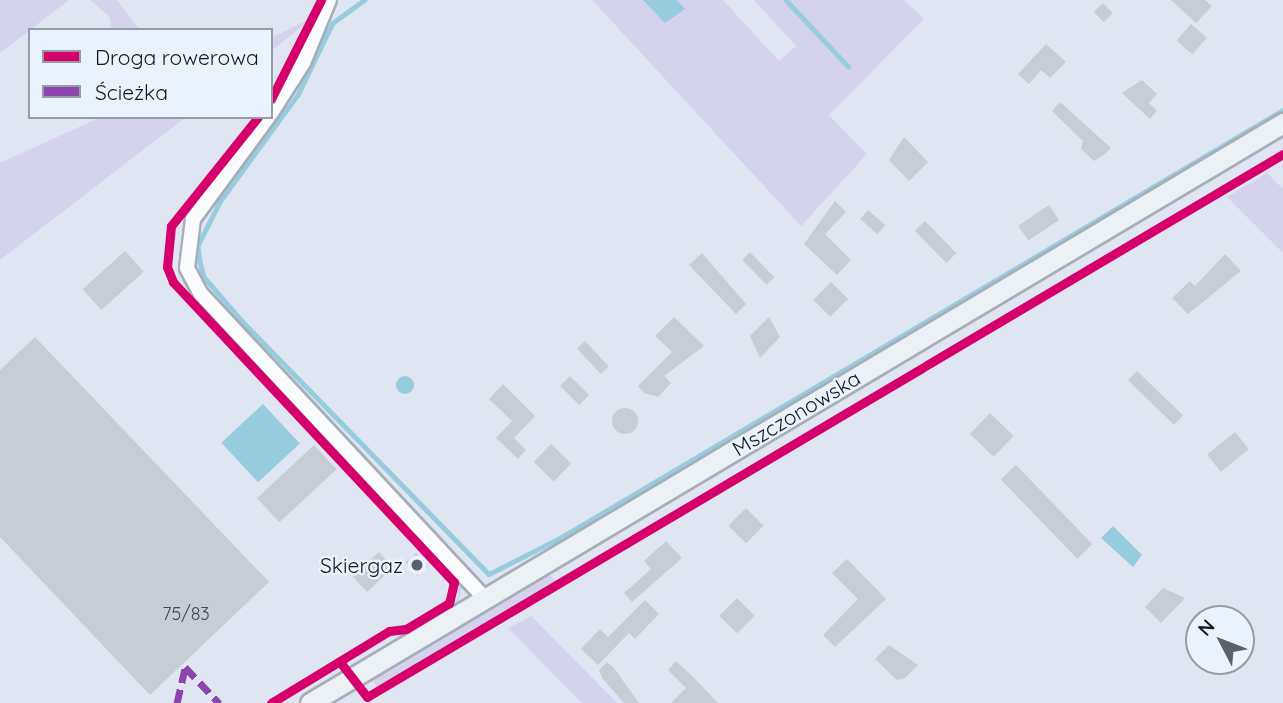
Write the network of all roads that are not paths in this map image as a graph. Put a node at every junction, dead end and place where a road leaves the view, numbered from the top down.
1 (329, 0) edge
2 (273, 110) edge
3 (267, 119) edge
4 (1283, 123) edge
5 (484, 597) junction
6 (310, 703) edge

1 - 2 street
3 - 5 street
4 - 5 main road, Mszczonowska
5 - 6 main road, Mszczonowska

